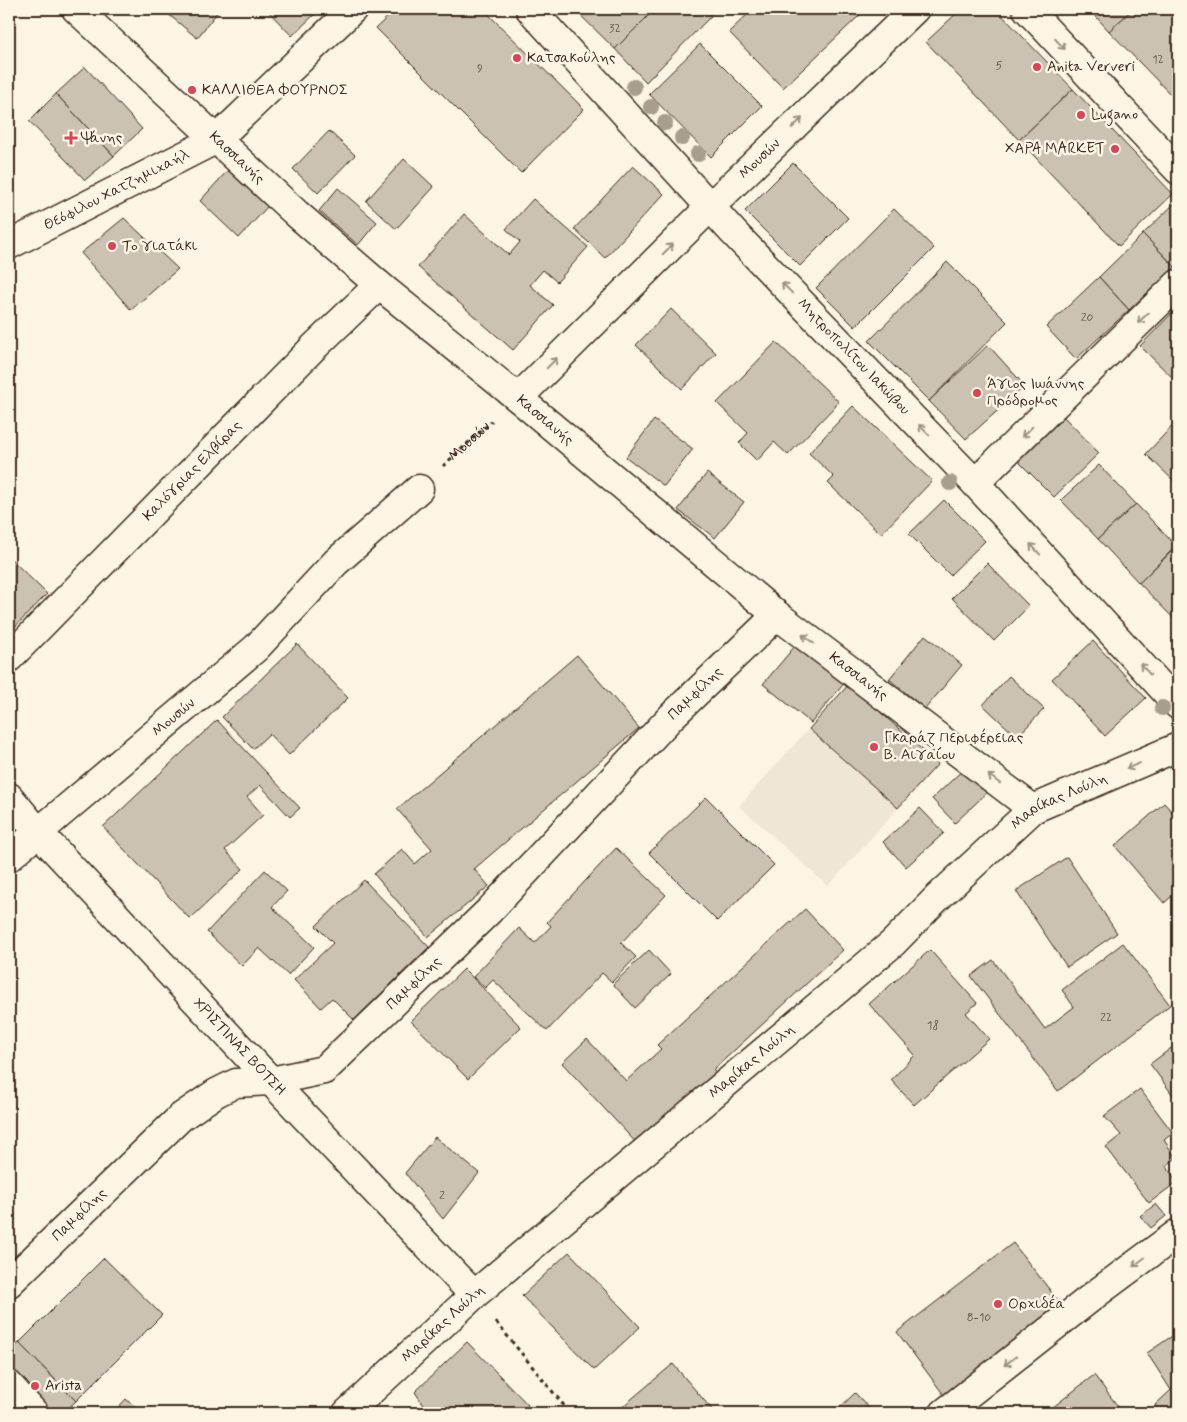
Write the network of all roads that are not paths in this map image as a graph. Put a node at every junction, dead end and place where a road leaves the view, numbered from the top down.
1 (76, 9) edge
2 (353, 9) edge
3 (530, 9) edge
4 (915, 9) edge
5 (1027, 9) edge
6 (218, 139) junction
7 (1178, 170) edge
8 (711, 206) junction
9 (11, 240) edge
10 (1178, 284) edge
11 (379, 285) junction
12 (518, 398) junction
13 (975, 483) junction
14 (419, 489) road end
15 (776, 615) junction
16 (9, 658) edge
17 (1178, 704) edge
18 (1178, 747) edge
19 (9, 797) edge
20 (1033, 809) junction
21 (38, 832) junction
22 (9, 857) edge
23 (271, 1081) junction
24 (1178, 1233) edge
25 (9, 1283) edge
26 (474, 1295) junction
27 (9, 1385) edge
28 (34, 1413) edge
29 (347, 1413) edge
30 (944, 1413) edge

1 - 6 street, Κασσιανής
2 - 6 street, Θεόφιλου Χατζημιχαήλ
3 - 8 street, Μητροπολίτου Ιακώβου
8 -> 4 street, Μουσών
5 -> 7 street
6 - 9 street, Θεόφιλου Χατζημιχαήλ
6 - 11 street, Κασσιανής
12 -> 8 street, Μουσών
13 -> 8 street, Μητροπολίτου Ιακώβου
10 -> 13 street
11 - 12 street, Κασσιανής
11 - 16 street, Καλόγριας Ελβίρας
12 - 15 street, Κασσιανής
17 -> 13 street, Μητροπολίτου Ιακώβου
14 - 21 street, Μουσών
20 -> 15 street, Κασσιανής
15 - 23 street, Παμφίλης
18 -> 20 street, Μαρίκας Λούλη
19 - 21 street, ΧΡΙΣΤΙΝΑΣ ΒΟΤΣΗ
20 - 26 street, Μαρίκας Λούλη
21 - 22 street, Μουσών
21 - 23 street, ΧΡΙΣΤΙΝΑΣ ΒΟΤΣΗ
23 - 25 street, Παμφίλης
23 - 26 street, ΧΡΙΣΤΙΝΑΣ ΒΟΤΣΗ
24 -> 30 street
26 - 29 street, Μαρίκας Λούλη
27 - 28 street

